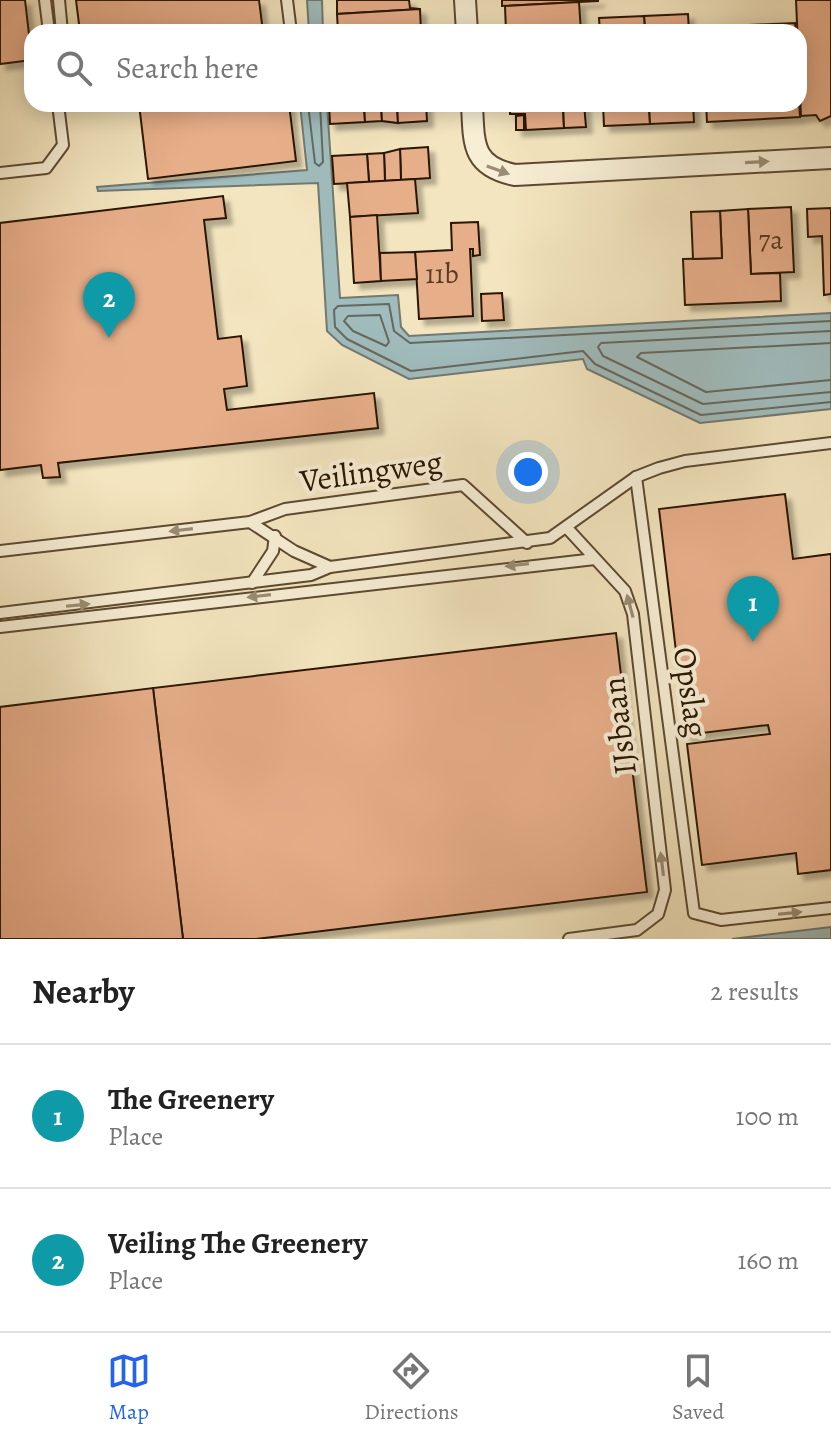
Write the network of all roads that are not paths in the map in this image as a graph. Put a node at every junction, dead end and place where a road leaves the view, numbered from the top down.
1 (45, 0) edge
2 (59, 0) edge
3 (287, 0) edge
4 (465, 0) edge
5 (48, 24) edge
6 (61, 24) edge
7 (290, 24) edge
8 (466, 24) edge
9 (59, 112) edge
10 (473, 112) edge
11 (831, 158) edge
12 (0, 173) edge
13 (831, 443) edge
14 (636, 477) junction
15 (250, 522) junction
16 (567, 528) junction
17 (275, 536) junction
18 (527, 543) junction
19 (0, 551) edge
20 (595, 559) junction
21 (330, 567) junction
22 (252, 583) junction
23 (0, 613) edge
24 (0, 627) edge
25 (831, 908) edge
26 (569, 939) edge

1 - 5 lane
2 - 6 lane
3 - 7 lane
4 - 8 street
9 - 12 lane
10 -> 11 street
13 - 14 lane
14 - 16 lane
14 -> 25 lane, Opslag
15 - 17 lane, Veilingweg
15 - 18 lane, Veilingweg
15 -> 19 lane, Veilingweg
16 - 18 lane
16 - 20 lane, IJsbaan
17 - 21 lane, Veilingweg
17 - 22 lane, Veilingweg
18 - 21 lane
20 -> 24 lane
26 -> 20 lane, IJsbaan
21 - 22 lane
23 -> 22 lane

